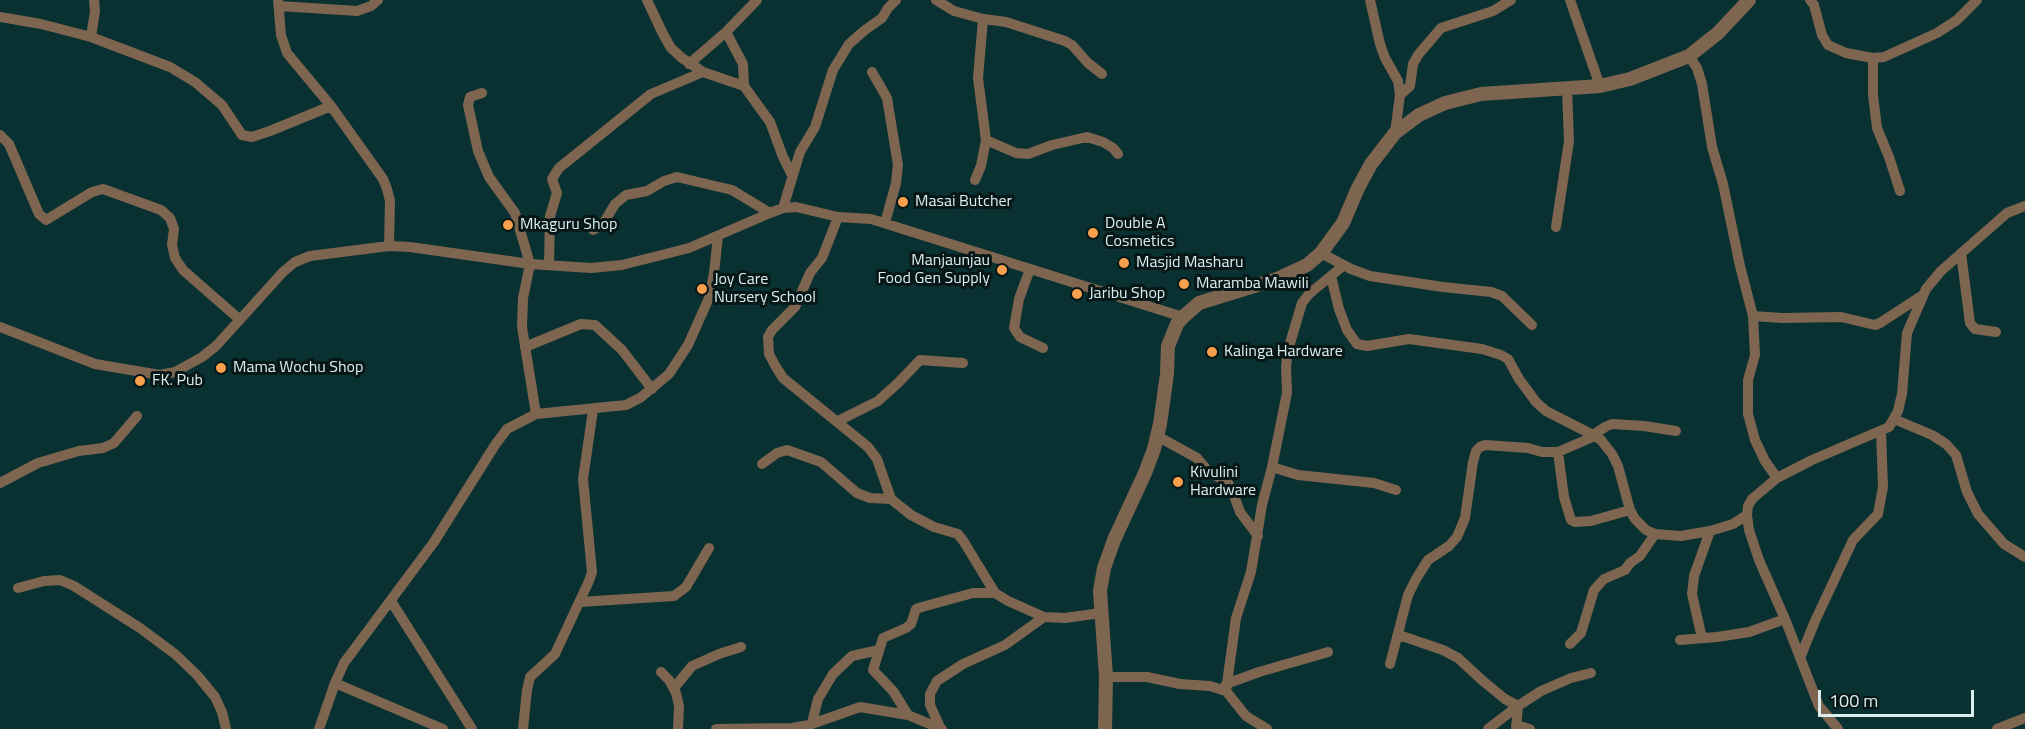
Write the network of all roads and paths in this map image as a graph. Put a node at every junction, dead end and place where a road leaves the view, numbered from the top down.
1 (93, 0) edge
2 (378, 0) edge
3 (647, 0) edge
4 (757, 0) edge
5 (896, 0) edge
6 (936, 0) edge
7 (1370, 0) edge
8 (1511, 0) edge
9 (1570, 0) edge
10 (1749, 0) edge
11 (1810, 0) edge
12 (1824, 0) edge
13 (1977, 0) edge
14 (279, 3) edge
15 (1818, 14) junction
16 (0, 17) edge
17 (983, 19) junction
18 (726, 32) junction
19 (91, 37) junction
20 (1689, 56) junction
21 (1874, 58) junction
22 (689, 64) junction
23 (703, 72) junction
24 (872, 72) dead end
25 (1102, 74) dead end
26 (744, 86) junction
27 (1600, 86) junction
28 (1567, 89) junction
29 (482, 93) dead end
30 (1400, 95) junction
31 (331, 106) junction
32 (1395, 134) junction
33 (0, 135) edge
34 (986, 140) junction
35 (1118, 154) dead end
36 (792, 175) junction
37 (975, 180) dead end
38 (1900, 191) dead end
39 (2025, 206) edge
40 (783, 208) junction
41 (770, 213) junction
42 (838, 217) junction
43 (885, 223) junction
44 (1556, 227) dead end
45 (593, 230) dead end
46 (718, 236) junction
47 (389, 246) junction
48 (1321, 253) junction
49 (1961, 253) junction
50 (530, 264) junction
51 (549, 265) junction
52 (1343, 266) junction
53 (1030, 268) junction
54 (1331, 276) junction
55 (1924, 294) junction
56 (1753, 316) junction
57 (1183, 317) junction
58 (239, 319) junction
59 (1532, 325) dead end
60 (0, 327) edge
61 (1996, 332) dead end
62 (525, 346) junction
63 (1043, 348) dead end
64 (963, 363) dead end
65 (652, 389) junction
66 (593, 410) junction
67 (536, 414) junction
68 (137, 416) dead end
69 (1894, 419) junction
70 (838, 422) junction
71 (1676, 431) dead end
72 (1881, 431) junction
73 (1157, 436) junction
74 (1594, 436) junction
75 (1558, 452) junction
76 (762, 464) dead end
77 (1272, 467) junction
78 (1777, 478) junction
79 (0, 483) edge
80 (1396, 490) dead end
81 (891, 499) junction
82 (1630, 510) junction
83 (1747, 514) junction
84 (1710, 531) junction
85 (1655, 534) junction
86 (1258, 536) junction
87 (709, 548) dead end
88 (2025, 557) edge
89 (18, 588) dead end
90 (994, 593) junction
91 (391, 601) junction
92 (580, 602) junction
93 (1101, 613) junction
94 (1044, 617) junction
95 (1785, 620) junction
96 (1399, 636) junction
97 (1702, 638) junction
98 (1680, 640) dead end
99 (1570, 644) dead end
100 (741, 647) dead end
101 (879, 650) junction
102 (1328, 652) dead end
103 (1800, 658) junction
104 (1390, 664) dead end
105 (661, 672) dead end
106 (1591, 673) dead end
107 (1106, 677) junction
108 (335, 683) junction
109 (674, 688) junction
110 (1226, 688) junction
111 (1518, 706) junction
112 (908, 715) junction
113 (2025, 718) edge
114 (809, 726) edge
115 (1516, 727) edge
116 (941, 728) edge
117 (226, 729) edge
118 (319, 729) edge
119 (443, 729) edge
120 (472, 729) edge
121 (523, 729) edge
122 (678, 729) edge
123 (716, 729) edge
124 (738, 729) edge
125 (1105, 729) edge
126 (1268, 729) edge
127 (1488, 729) edge
128 (1530, 729) edge
129 (1838, 729) edge
130 (1997, 729) edge

1 - 19 street
2 - 14 street
3 - 22 street
4 - 18 street
5 - 36 street
6 - 17 street
7 - 30 street
8 - 30 street
9 - 27 street
10 - 20 street
11 - 15 street
12 - 15 street
13 - 21 street
14 - 31 street
15 - 21 street
16 - 19 street
17 - 25 street
17 - 34 street
18 - 22 street
18 - 26 street
19 - 31 street
20 - 27 street
20 - 56 street
21 - 38 street
22 - 23 street
23 - 26 street
23 - 51 street
24 - 43 street
26 - 36 street
27 - 28 street
28 - 32 street
28 - 44 street
29 - 50 street
30 - 32 street
31 - 47 street
32 - 48 street
33 - 58 street
34 - 35 street
34 - 37 street
36 - 40 street
39 - 49 street
40 - 41 street
40 - 42 street
41 - 45 street
41 - 46 street
42 - 43 street
42 - 70 street
43 - 53 street
46 - 51 street
46 - 65 street
47 - 50 street
47 - 58 street
48 - 52 street
48 - 57 street
49 - 55 street
49 - 61 street
50 - 51 street
50 - 62 street
52 - 54 street
52 - 59 street
53 - 57 street
53 - 63 street
54 - 74 street
54 - 77 street
55 - 56 street
55 - 69 street
56 - 78 street
57 - 73 street
58 - 60 street
62 - 65 street
62 - 67 street
64 - 70 street
65 - 66 street
66 - 67 street
66 - 92 street
67 - 91 street
68 - 79 street
69 - 72 street
69 - 88 street
70 - 81 street
71 - 74 street
72 - 78 street
72 - 103 street
73 - 86 street
73 - 93 street
74 - 75 street
74 - 82 street
75 - 82 street
75 - 96 street
76 - 81 street
77 - 80 street
77 - 86 street
78 - 83 street
81 - 90 street
82 - 85 street
83 - 84 street
83 - 95 street
84 - 85 street
84 - 97 street
85 - 99 street
86 - 110 street
87 - 92 street
89 - 117 street
90 - 94 street
90 - 101 street
91 - 108 street
91 - 120 street
92 - 121 street
93 - 94 street
93 - 107 street
94 - 116 street
95 - 97 street
95 - 103 street
96 - 104 street
96 - 111 street
97 - 98 street
100 - 109 street
101 - 112 street
101 - 114 street
102 - 110 street
103 - 129 street
105 - 109 street
106 - 111 street
107 - 110 street
107 - 125 street
108 - 118 street
108 - 119 street
109 - 122 street
110 - 126 street
111 - 115 street
111 - 127 street
112 - 114 street
112 - 116 street
113 - 130 street
114 - 124 street
115 - 128 street
123 - 124 street

